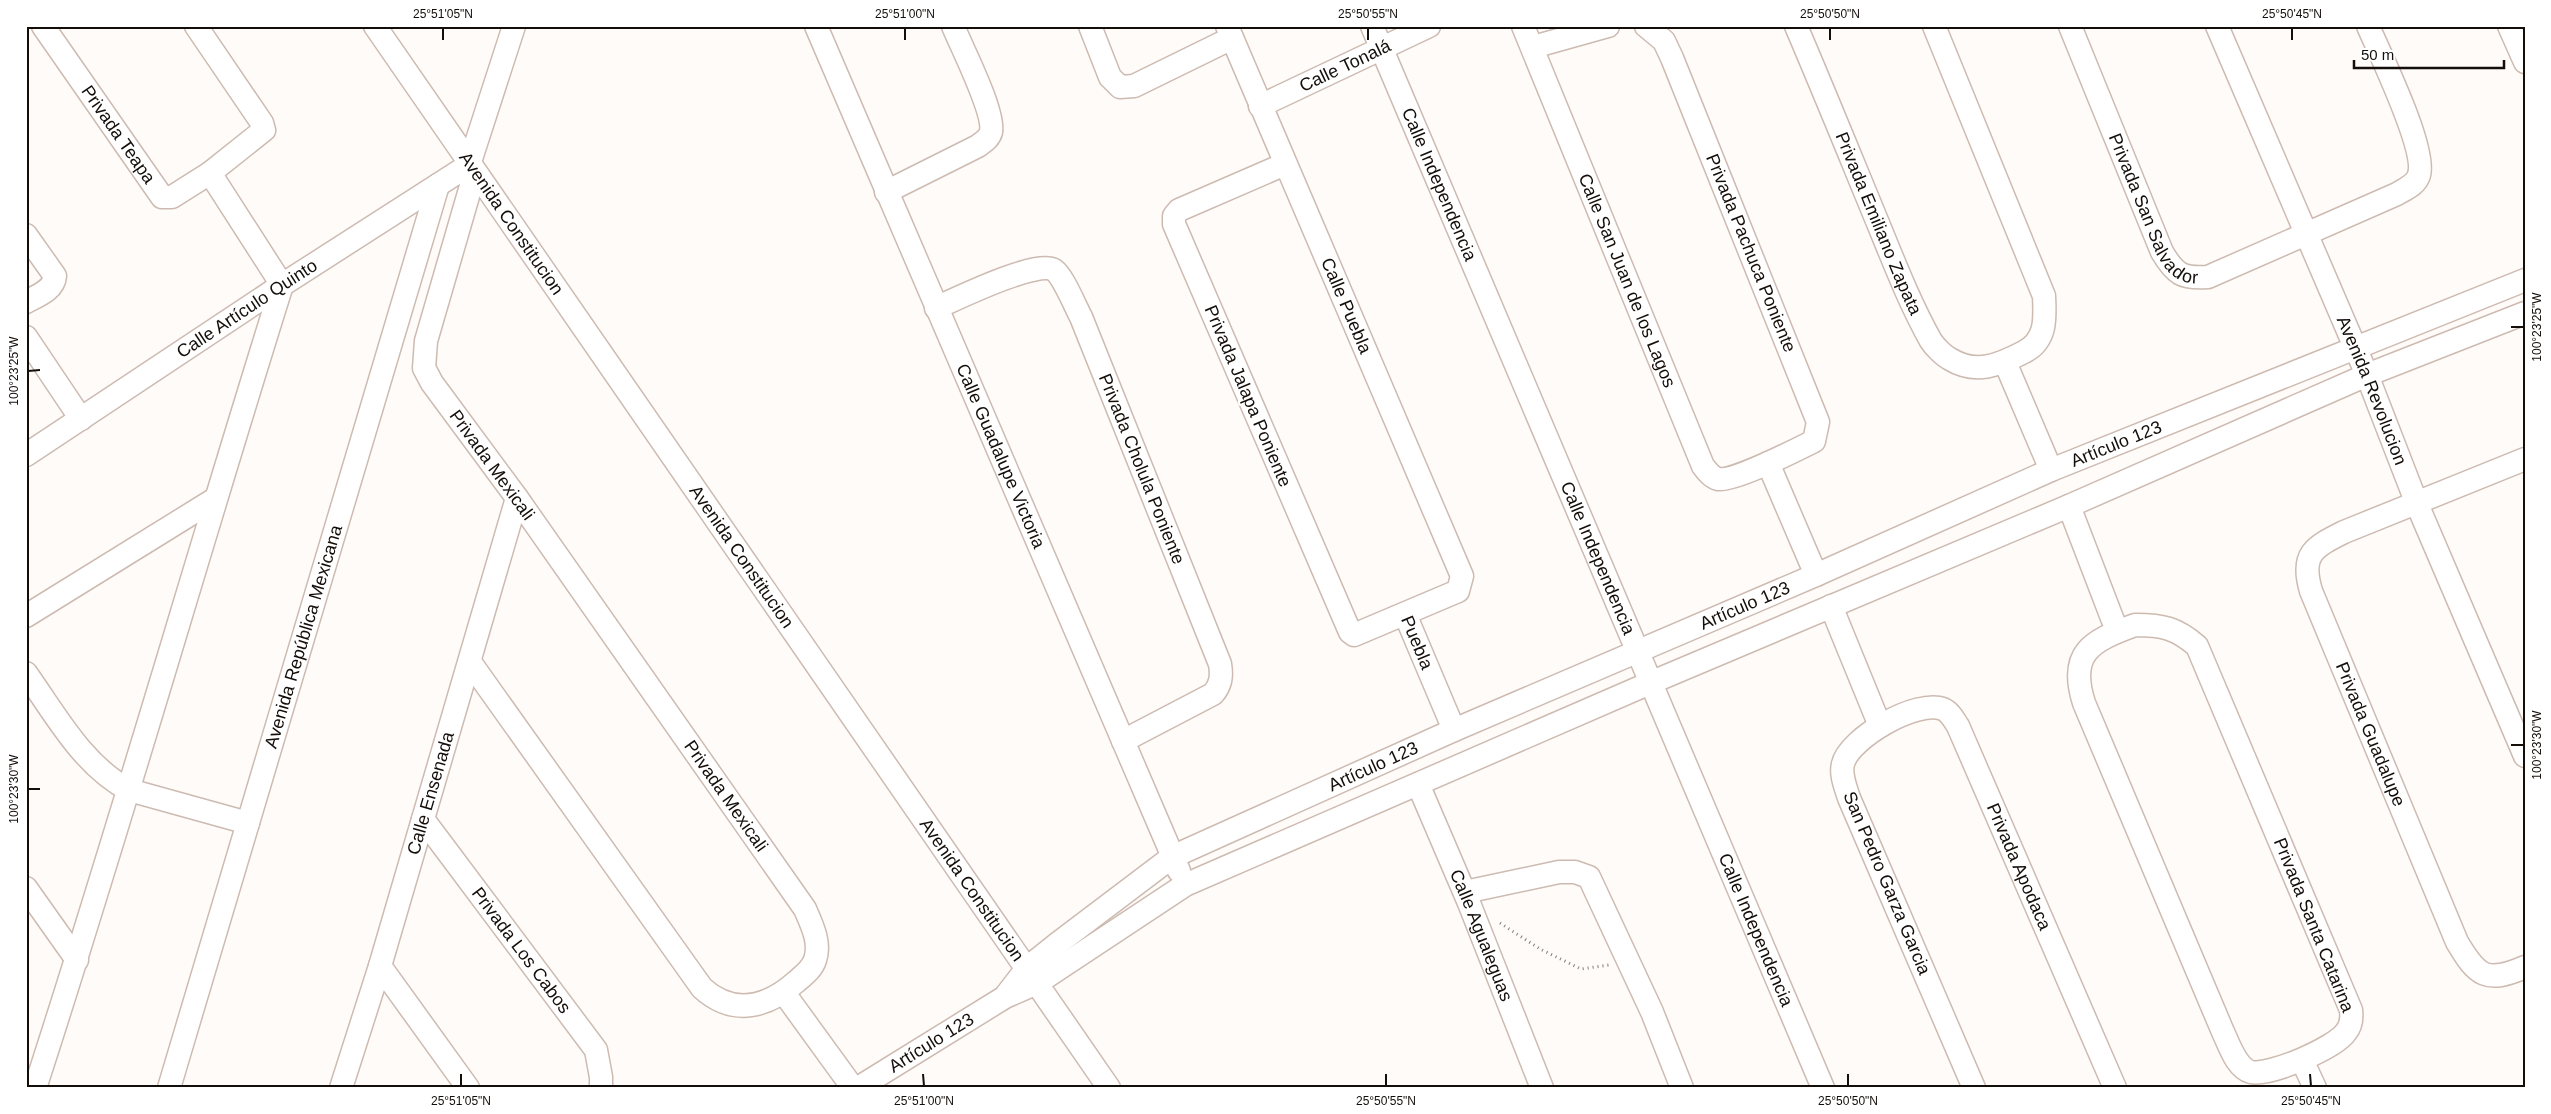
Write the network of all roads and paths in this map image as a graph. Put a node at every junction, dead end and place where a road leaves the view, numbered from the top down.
1 (43, 26) edge
2 (196, 26) edge
3 (375, 26) edge
4 (514, 26) edge
5 (816, 26) edge
6 (953, 26) edge
7 (1090, 26) edge
8 (1372, 26) edge
9 (1429, 26) edge
10 (1523, 26) edge
11 (1608, 26) edge
12 (1646, 26) edge
13 (1796, 26) edge
14 (1934, 26) edge
15 (2070, 26) edge
16 (2217, 26) edge
17 (2368, 26) edge
18 (2509, 26) edge
19 (1229, 32) edge
20 (1533, 47) junction
21 (1382, 49) junction
22 (2525, 62) edge
23 (1260, 106) junction
24 (1285, 164) junction
25 (472, 169) junction
26 (210, 173) junction
27 (438, 185) junction
28 (886, 192) junction
29 (2306, 234) junction
30 (26, 235) edge
31 (2525, 280) edge
32 (282, 284) junction
33 (26, 302) edge
34 (936, 308) junction
35 (2525, 312) edge
36 (26, 337) edge
37 (2354, 347) junction
38 (2005, 362) junction
39 (2367, 375) junction
40 (81, 419) junction
41 (26, 455) edge
42 (2525, 458) edge
43 (1768, 463) junction
44 (2051, 470) junction
45 (517, 498) junction
46 (215, 499) junction
47 (2417, 504) junction
48 (2068, 506) junction
49 (1816, 575) junction
50 (1461, 585) joint
51 (1831, 606) junction
52 (1405, 614) junction
53 (26, 616) edge
54 (2117, 631) junction
55 (1637, 652) junction
56 (470, 662) junction
57 (26, 673) edge
58 (1650, 683) junction
59 (1880, 726) junction
60 (1454, 730) junction
61 (1123, 741) junction
62 (2525, 756) edge
63 (1418, 784) junction
64 (129, 790) junction
65 (423, 819) junction
66 (248, 823) junction
67 (1172, 857) junction
68 (1185, 885) junction
69 (26, 888) edge
70 (1467, 897) junction
71 (77, 960) junction
72 (380, 966) junction
73 (1632, 967) junction
74 (2525, 967) edge
75 (1032, 976) junction
76 (784, 993) junction
77 (2302, 1060) junction
78 (35, 1088) edge
79 (169, 1088) edge
80 (341, 1088) edge
81 (468, 1088) edge
82 (601, 1088) edge
83 (853, 1088) edge
84 (858, 1088) edge
85 (1109, 1088) edge
86 (1542, 1088) edge
87 (1682, 1088) edge
88 (1823, 1088) edge
89 (1974, 1088) edge
90 (2115, 1088) edge
91 (2315, 1088) edge

1 - 26 street, Privada Teapa
2 - 26 street, Privada Teapa
3 - 25 street, Avenida Constitucion
4 - 25 street
5 - 28 street, Calle Guadalupe Victoria
6 - 28 street
7 - 19 street
8 - 21 street, Calle Independencia
9 - 21 street, Calle Tonalá
10 - 20 street, Calle San Juan de los Lagos
11 - 20 street
12 - 43 street, Privada Pachuca Poniente
13 - 38 street, Privada Emiliano Zapata
14 - 38 street, Privada Emiliano Zapata
15 - 29 street, Privada San Salvador
16 - 29 street, Avenida Revolucion
17 - 29 street
18 - 22 street
19 - 23 street, Calle Puebla
20 - 43 street, Calle San Juan de los Lagos
21 - 23 street, Calle Tonalá
21 - 55 street, Calle Independencia
23 - 24 street, Calle Puebla
24 - 50 street, Calle Puebla
24 - 52 street, Privada Jalapa Poniente
25 - 27 street, Calle Artículo Quinto
25 - 45 street, Privada Mexicali
25 - 75 street, Avenida Constitucion
26 - 32 street
27 - 32 street, Calle Artículo Quinto
27 - 66 street, Avenida República Mexicana
28 - 34 street, Calle Guadalupe Victoria
29 - 37 street, Avenida Revolucion
30 - 33 street
31 - 37 street, Artículo 123
32 - 40 street, Calle Artículo Quinto
32 - 46 street
34 - 61 street, Calle Guadalupe Victoria
34 - 61 street, Privada Cholula Poniente
35 - 39 street, Artículo 123
36 - 40 street
37 - 39 street, Avenida Revolucion
37 - 44 street, Artículo 123
38 - 44 street
39 - 47 street, Avenida Revolucion
39 - 48 street, Artículo 123
40 - 41 street, Calle Artículo Quinto
42 - 47 street, Privada Guadalupe
43 - 49 street
44 - 49 street, Artículo 123
45 - 56 street, Calle Ensenada
45 - 76 street, Privada Mexicali
46 - 53 street
46 - 64 street
47 - 62 street, Avenida Revolucion
47 - 74 street, Privada Guadalupe
48 - 51 street, Artículo 123
48 - 54 street
49 - 55 street, Artículo 123
50 - 52 street, Puebla
51 - 58 street, Artículo 123
51 - 59 street
52 - 60 street, Puebla
54 - 77 street, Privada Santa Catarina
54 - 77 street, Privada Santa Catarina
55 - 58 street, Calle Independencia
55 - 60 street, Artículo 123
56 - 65 street, Calle Ensenada
56 - 76 street, Privada Mexicali
57 - 64 street
58 - 63 street, Artículo 123
58 - 88 street, Calle Independencia
59 - 89 street, San Pedro Garza Garcia
59 - 90 street, Privada Apodaca
60 - 67 street, Artículo 123
61 - 67 street, Calle Guadalupe Victoria
63 - 68 street, Artículo 123
63 - 70 street, Calle Agualeguas
64 - 66 street
64 - 71 street
65 - 72 street, Calle Ensenada
65 - 82 street, Privada Los Cabos
66 - 79 street, Avenida República Mexicana
67 - 68 street, Calle Guadalupe Victoria
67 - 75 street, Artículo 123
68 - 75 street, Artículo 123
69 - 71 street
70 - 73 path
70 - 73 street
70 - 86 street, Calle Agualeguas
71 - 78 street
72 - 80 street, Calle Ensenada
72 - 81 street
73 - 87 street
75 - 84 street, Artículo 123
75 - 85 street, Avenida Constitucion
76 - 83 street
77 - 91 street

